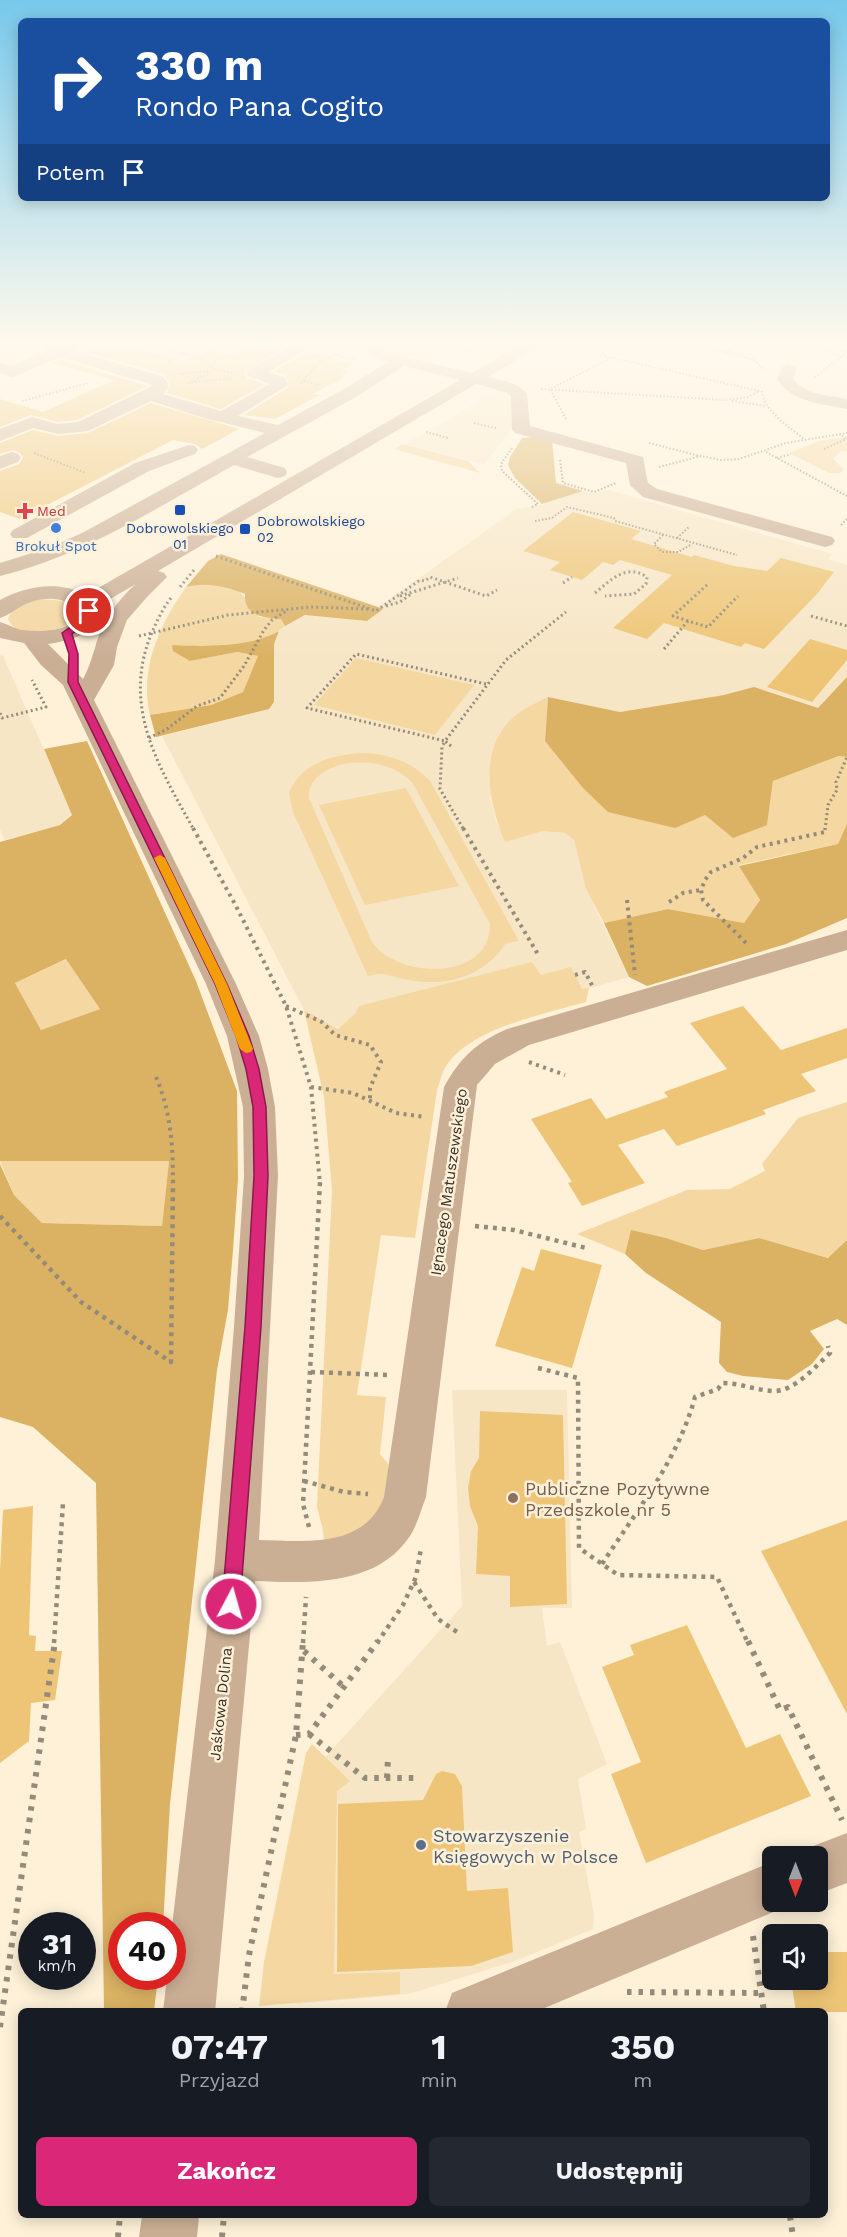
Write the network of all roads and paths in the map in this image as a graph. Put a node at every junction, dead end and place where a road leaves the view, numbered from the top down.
1 (248, 448) edge
2 (364, 448) edge
3 (512, 448) edge
4 (561, 448) edge
5 (604, 448) edge
6 (776, 448) edge
7 (189, 450) dead end
8 (765, 452) junction
9 (791, 454) dead end
10 (13, 457) edge
11 (231, 458) junction
12 (776, 458) junction
13 (639, 473) junction
14 (115, 483) junction
15 (847, 496) edge
16 (532, 507) dead end
17 (535, 521) dead end
18 (0, 527) edge
19 (689, 527) dead end
20 (20, 534) junction
21 (663, 535) junction
22 (676, 538) junction
23 (825, 541) dead end
24 (693, 543) junction
25 (58, 551) junction
26 (737, 555) dead end
27 (192, 556) junction
28 (217, 556) dead end
29 (0, 570) edge
30 (572, 577) dead end
31 (458, 578) dead end
32 (444, 582) junction
33 (563, 583) dead end
34 (708, 584) dead end
35 (497, 590) dead end
36 (412, 593) junction
37 (595, 593) dead end
38 (66, 594) junction
39 (605, 596) dead end
40 (738, 596) dead end
41 (396, 597) junction
42 (86, 604) junction
43 (382, 607) junction
44 (289, 609) junction
45 (369, 609) junction
46 (566, 612) dead end
47 (0, 615) edge
48 (811, 616) dead end
49 (688, 621) junction
50 (847, 626) edge
51 (67, 633) junction
52 (151, 633) junction
53 (32, 639) junction
54 (664, 649) dead end
55 (143, 653) dead end
56 (30, 676) dead end
57 (486, 684) junction
58 (77, 691) junction
59 (0, 713) edge
60 (148, 739) dead end
61 (445, 741) junction
62 (451, 746) dead end
63 (847, 757) edge
64 (701, 890) junction
65 (627, 900) dead end
66 (669, 902) dead end
67 (847, 940) edge
68 (539, 956) dead end
69 (765, 965) junction
70 (575, 975) dead end
71 (631, 983) dead end
72 (601, 993) dead end
73 (286, 1006) dead end
74 (535, 1064) dead end
75 (565, 1076) dead end
76 (156, 1077) dead end
77 (311, 1087) dead end
78 (370, 1101) junction
79 (456, 1121) junction
80 (0, 1216) edge
81 (473, 1226) dead end
82 (586, 1248) dead end
83 (828, 1346) dead end
84 (538, 1368) dead end
85 (311, 1371) dead end
86 (423, 1375) junction
87 (63, 1503) dead end
88 (416, 1548) dead end
89 (236, 1560) junction
90 (602, 1564) junction
91 (414, 1581) junction
92 (316, 1596) dead end
93 (306, 1598) dead end
94 (457, 1632) dead end
95 (304, 1651) dead end
96 (345, 1688) junction
97 (309, 1734) junction
98 (296, 1735) dead end
99 (388, 1758) dead end
100 (387, 1778) junction
101 (414, 1778) dead end
102 (836, 1808) dead end
103 (847, 1858) edge
104 (828, 1865) edge
105 (760, 1891) edge
106 (617, 1992) dead end
107 (761, 1993) junction
108 (189, 2008) edge
109 (481, 2008) edge
110 (763, 2008) edge
111 (0, 2027) edge
112 (120, 2218) edge
113 (171, 2218) edge
114 (224, 2218) edge
115 (790, 2218) edge
116 (118, 2237) edge
117 (168, 2237) edge
118 (222, 2237) edge
119 (793, 2237) edge

1 - 11 street
2 - 27 street
3 - 16 path
4 - 13 path
5 - 13 street
6 - 8 path
7 - 14 street
8 - 12 path
8 - 13 path
9 - 12 path
10 - 14 path
11 - 25 street
11 - 38 street
12 - 15 path
13 - 23 street
14 - 20 street
17 - 21 path
18 - 20 street
19 - 22 path
20 - 25 street
21 - 22 path
21 - 24 path
22 - 24 path
24 - 26 path
25 - 29 street
27 - 42 street
27 - 52 path
27 - 58 street
28 - 45 path
30 - 33 path
31 - 32 path
32 - 35 path
32 - 36 path
32 - 41 path
34 - 49 path
36 - 41 path
36 - 43 path
37 - 39 path
38 - 42 street
38 - 47 street
40 - 49 path
41 - 43 path
42 - 51 street
43 - 45 path
44 - 45 path
44 - 52 path
44 - 60 path
46 - 57 path
47 - 53 street
48 - 50 path
49 - 54 path
51 - 53 street
51 - 58 street, Jaśkowa Dolina
52 - 55 path
53 - 58 street, Jaśkowa Dolina
56 - 59 path
57 - 61 path
57 - 61 path
58 - 89 street, Jaśkowa Dolina
61 - 62 path
61 - 68 path
63 - 64 path
64 - 66 path
64 - 69 path
65 - 71 path
67 - 69 street, Ignacego Matuszewskiego
69 - 79 street, Ignacego Matuszewskiego
70 - 72 path
73 - 78 path
74 - 75 path
76 - 80 path
77 - 78 path
78 - 79 path
79 - 86 street, Ignacego Matuszewskiego
81 - 82 path
83 - 90 path
84 - 90 path
85 - 86 path
86 - 89 street, Ignacego Matuszewskiego
87 - 111 path
88 - 91 path
89 - 108 street, Jaśkowa Dolina
90 - 102 path
91 - 94 path
91 - 96 path
92 - 93 path
95 - 96 path
96 - 97 path
97 - 98 path
97 - 100 path
99 - 100 path
100 - 101 path
103 - 104 street
105 - 107 path
105 - 109 street
106 - 107 path
107 - 110 path
112 - 116 path
113 - 117 street
114 - 118 path
115 - 119 path

